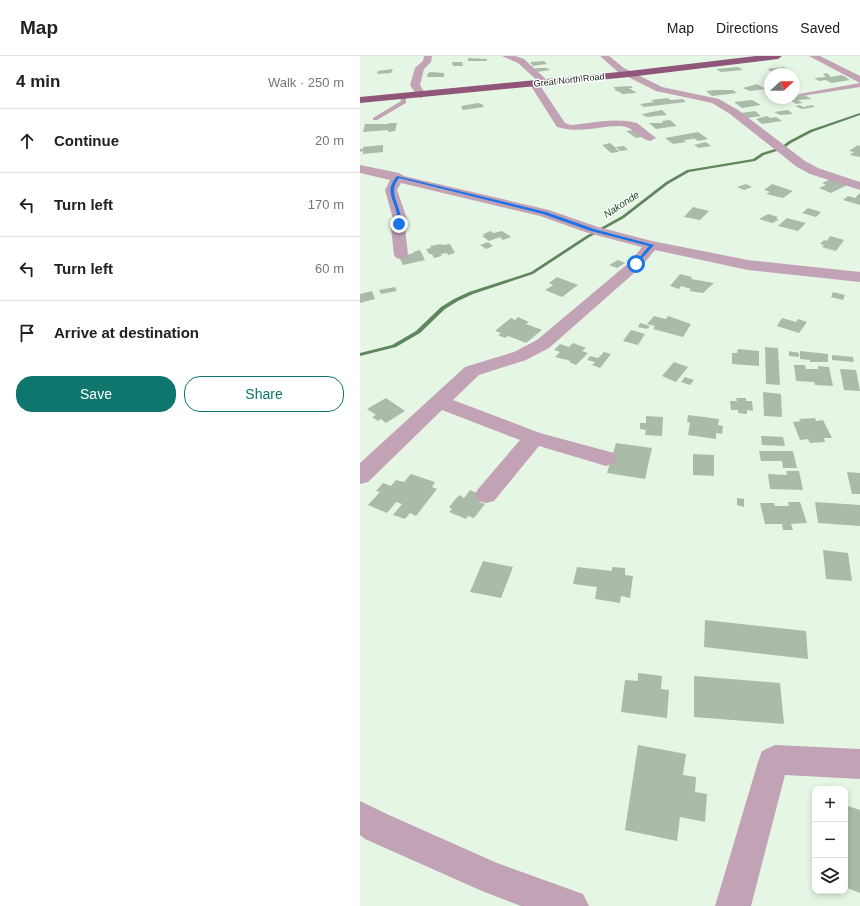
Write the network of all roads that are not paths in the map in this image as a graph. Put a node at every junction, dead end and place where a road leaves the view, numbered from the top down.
1 (428, 56) edge
2 (506, 56) edge
3 (604, 56) edge
4 (778, 56) edge
5 (813, 56) edge
6 (741, 58) edge
7 (629, 74) junction
8 (860, 80) edge
9 (539, 83) junction
10 (860, 85) edge
11 (802, 94) dead end
12 (421, 95) junction
13 (403, 96) junction
14 (360, 100) edge
15 (374, 119) dead end
16 (650, 138) dead end
17 (360, 169) edge
18 (398, 177) junction
19 (860, 186) edge
20 (652, 245) junction
21 (401, 255) dead end
22 (860, 277) edge
23 (439, 402) junction
24 (534, 438) junction
25 (606, 458) dead end
26 (360, 476) edge
27 (486, 495) dead end
28 (860, 764) edge
29 (360, 817) edge
30 (571, 906) edge
31 (733, 906) edge

1 - 12 street
2 - 9 street
3 - 7 street
4 - 6 highway, Great North Road
5 - 8 street
6 - 7 highway, Great North Road
7 - 9 highway, Great North Road
7 - 19 street
9 - 12 highway, Great North Road
9 - 16 street
10 - 11 lane
12 - 13 highway, Great North Road
13 - 14 highway, Great North Road
13 - 15 lane
17 - 18 street
18 - 20 street
18 - 21 street
20 - 22 street
20 - 23 street
23 - 24 street
23 - 26 street
24 - 25 street
24 - 27 street
28 - 31 street
29 - 30 street

